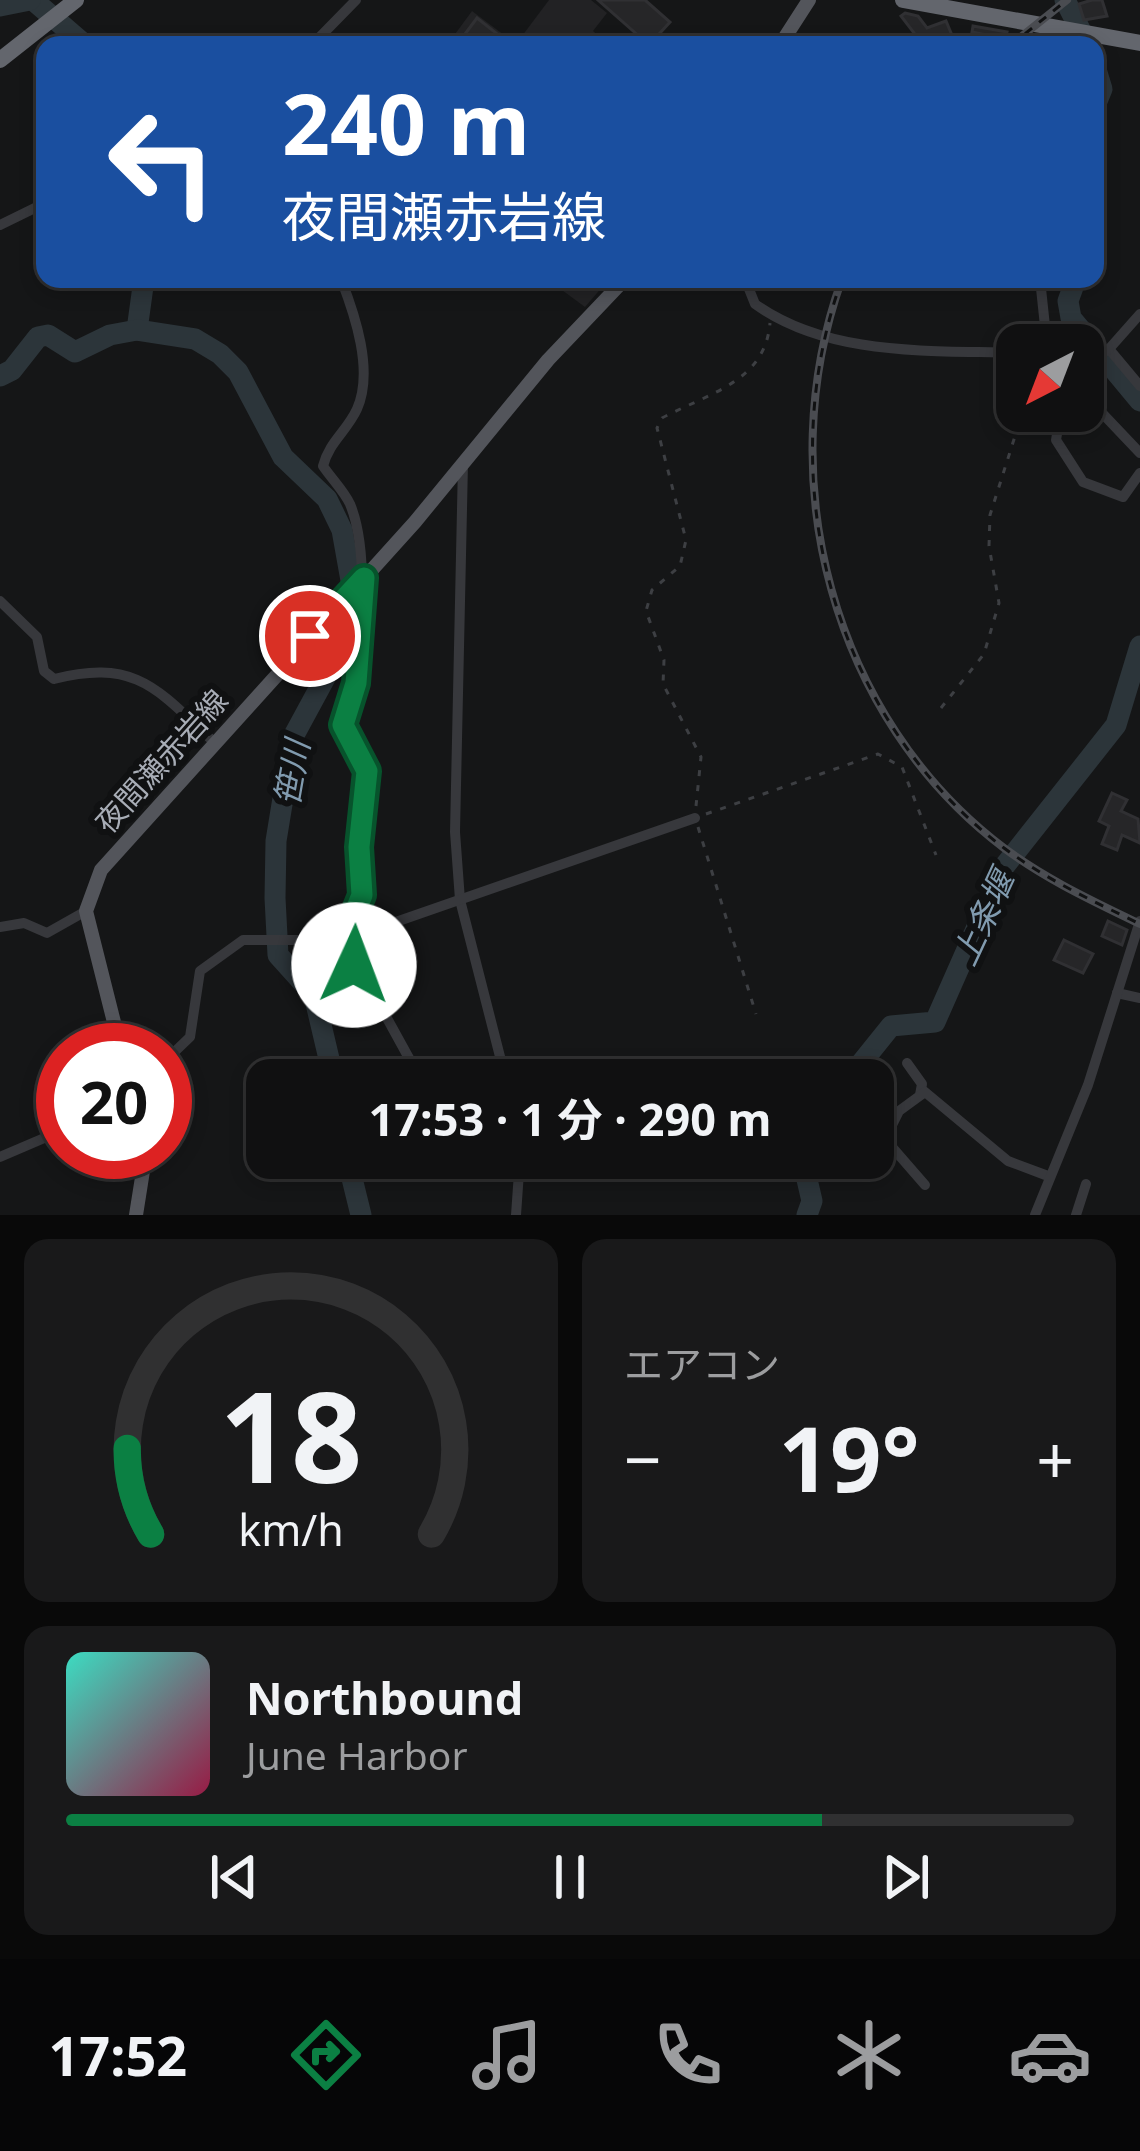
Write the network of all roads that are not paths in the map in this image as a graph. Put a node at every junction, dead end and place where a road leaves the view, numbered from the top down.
1 (356, 0) edge
2 (809, 0) edge
3 (903, 0) edge
4 (71, 4) edge
5 (940, 4) edge
6 (1075, 34) edge
7 (321, 36) edge
8 (786, 36) edge
9 (1104, 38) edge
10 (1140, 43) edge
11 (0, 60) edge
12 (36, 207) edge
13 (0, 225) edge
14 (343, 288) edge
15 (617, 288) edge
16 (749, 288) edge
17 (1041, 288) edge
18 (1140, 314) edge
19 (1045, 324) edge
20 (1107, 350) junction
21 (996, 352) edge
22 (1104, 352) edge
23 (1140, 386) edge
24 (1104, 415) edge
25 (1057, 432) edge
26 (1140, 453) edge
27 (463, 463) junction
28 (1140, 472) edge
29 (361, 581) junction
30 (0, 601) edge
31 (215, 743) junction
32 (695, 818) road end
33 (460, 900) junction
34 (86, 911) junction
35 (1140, 921) edge
36 (0, 927) edge
37 (344, 940) junction
38 (1117, 993) junction
39 (1140, 998) edge
40 (114, 1023) edge
41 (192, 1024) edge
42 (409, 1059) edge
43 (501, 1059) edge
44 (908, 1063) dead end
45 (920, 1095) junction
46 (36, 1142) edge
47 (0, 1157) edge
48 (1048, 1176) junction
49 (142, 1179) edge
50 (519, 1179) edge
51 (1086, 1184) dead end
52 (925, 1185) dead end
53 (136, 1215) edge
54 (516, 1215) edge
55 (1035, 1215) edge
56 (1076, 1215) edge

1 - 7 street
2 - 8 main road
3 - 5 highway
4 - 11 highway
5 - 6 highway
9 - 10 highway
12 - 13 street
14 - 29 street
15 - 27 main road, 夜間瀬赤岩線
16 - 21 street
17 - 19 street
18 - 20 street
20 - 22 street
20 - 23 street
24 - 26 street
25 - 28 street
27 - 29 main road, 夜間瀬赤岩線
27 - 33 street
29 - 31 main road, 夜間瀬赤岩線
29 - 37 street
30 - 31 street
31 - 34 main road, 夜間瀬赤岩線
32 - 33 street
33 - 37 street
33 - 43 street
34 - 36 street
34 - 40 main road
35 - 38 street
37 - 41 street
37 - 42 street
38 - 39 street
38 - 48 street
44 - 45 street
45 - 48 street
45 - 52 street
46 - 47 street
48 - 55 street
49 - 53 main road
50 - 54 street
51 - 56 street

